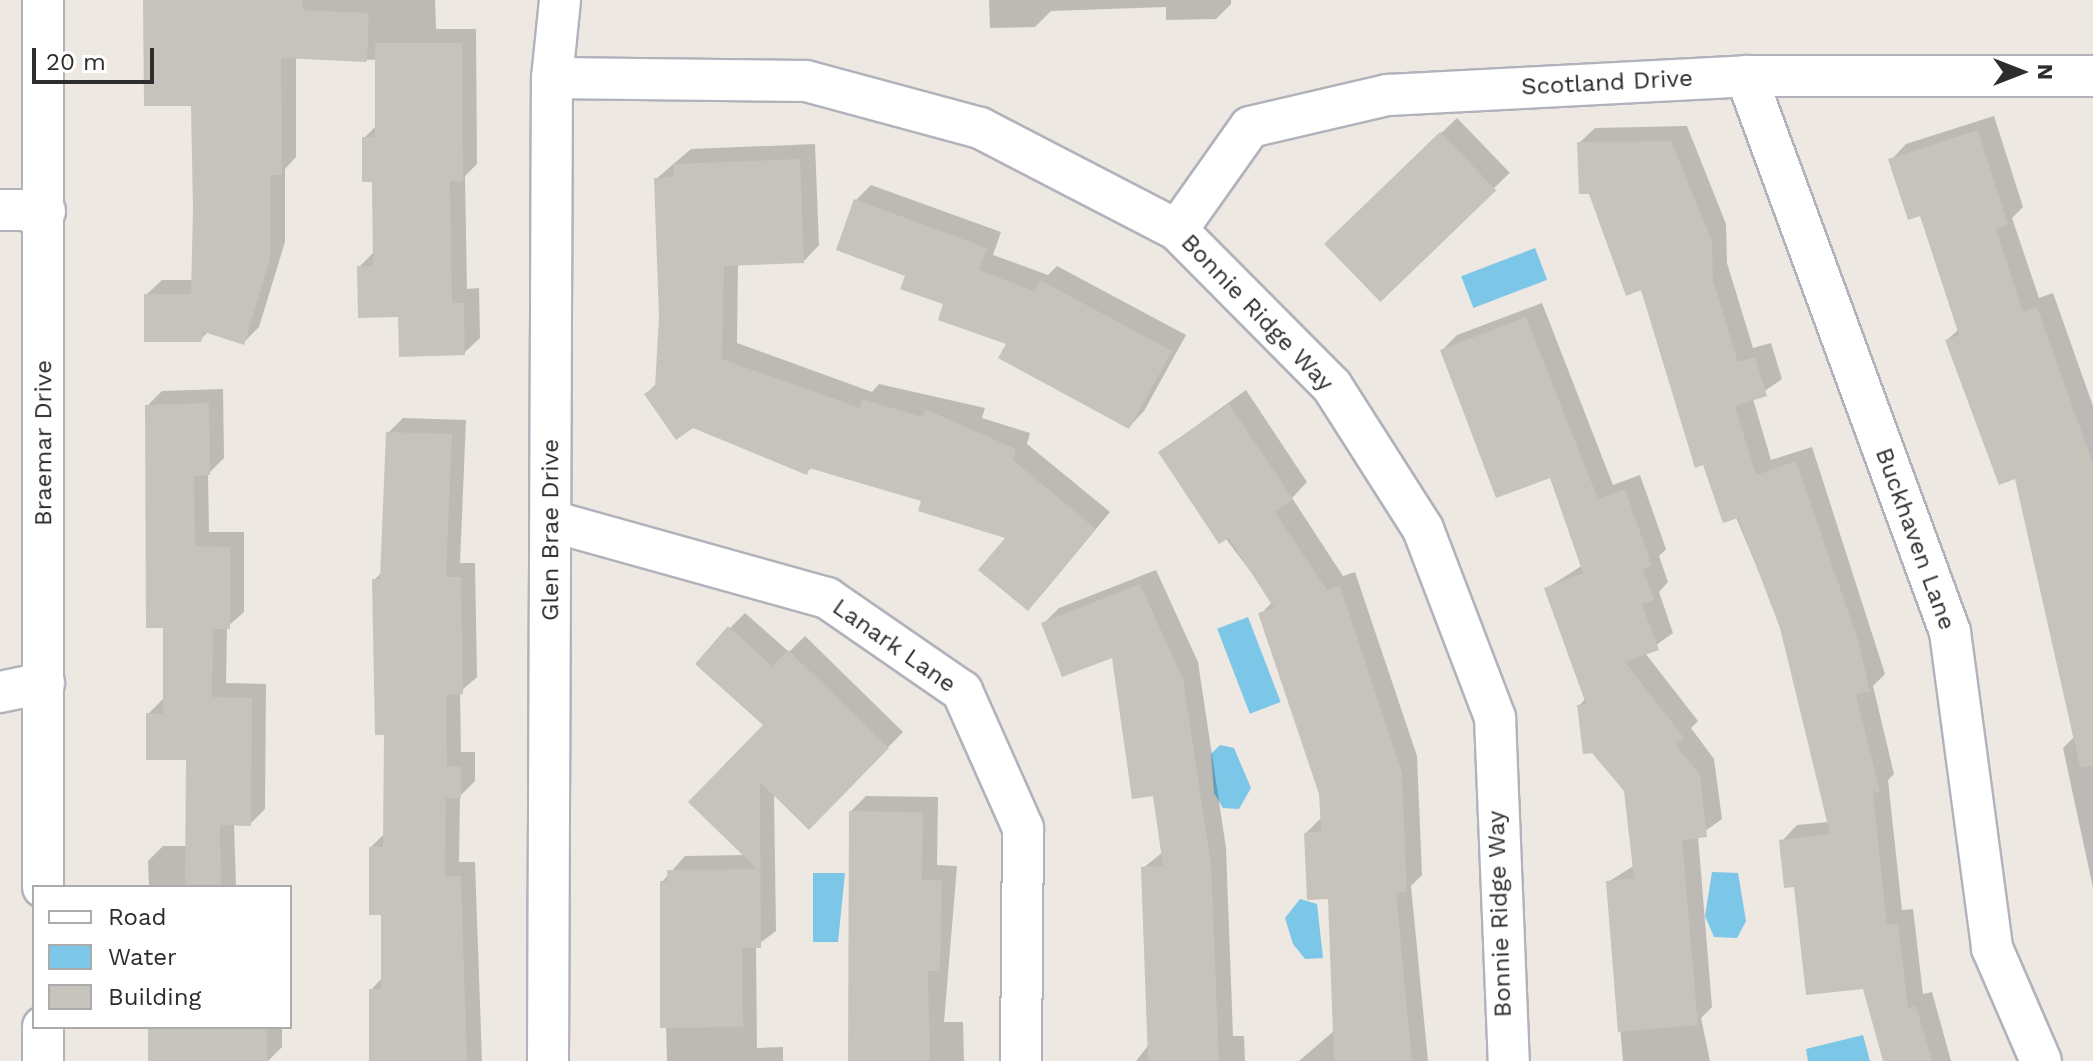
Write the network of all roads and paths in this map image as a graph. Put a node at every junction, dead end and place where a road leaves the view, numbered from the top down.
1 (43, 0) edge
2 (560, 0) edge
3 (1746, 76) junction
4 (2093, 76) edge
5 (552, 78) junction
6 (0, 210) edge
7 (45, 211) junction
8 (1177, 230) junction
9 (551, 521) junction
10 (44, 683) junction
11 (0, 692) edge
12 (43, 885) edge
13 (43, 1029) edge
14 (43, 1061) edge
15 (548, 1061) edge
16 (1021, 1061) edge
17 (1509, 1061) edge
18 (2041, 1061) edge

1 - 7 street, Braemar Drive
2 - 5 street, Glen Brae Drive
3 - 4 street, Scotland Drive
3 - 8 street, Scotland Drive
3 - 18 street, Buckhaven Lane
5 - 8 street, Bonnie Ridge Way
5 - 9 street, Glen Brae Drive
6 - 7 street
7 - 10 street, Braemar Drive
8 - 17 street, Bonnie Ridge Way
9 - 15 street, Glen Brae Drive
9 - 16 street, Lanark Lane
10 - 11 street
10 - 12 street, Braemar Drive
13 - 14 street

